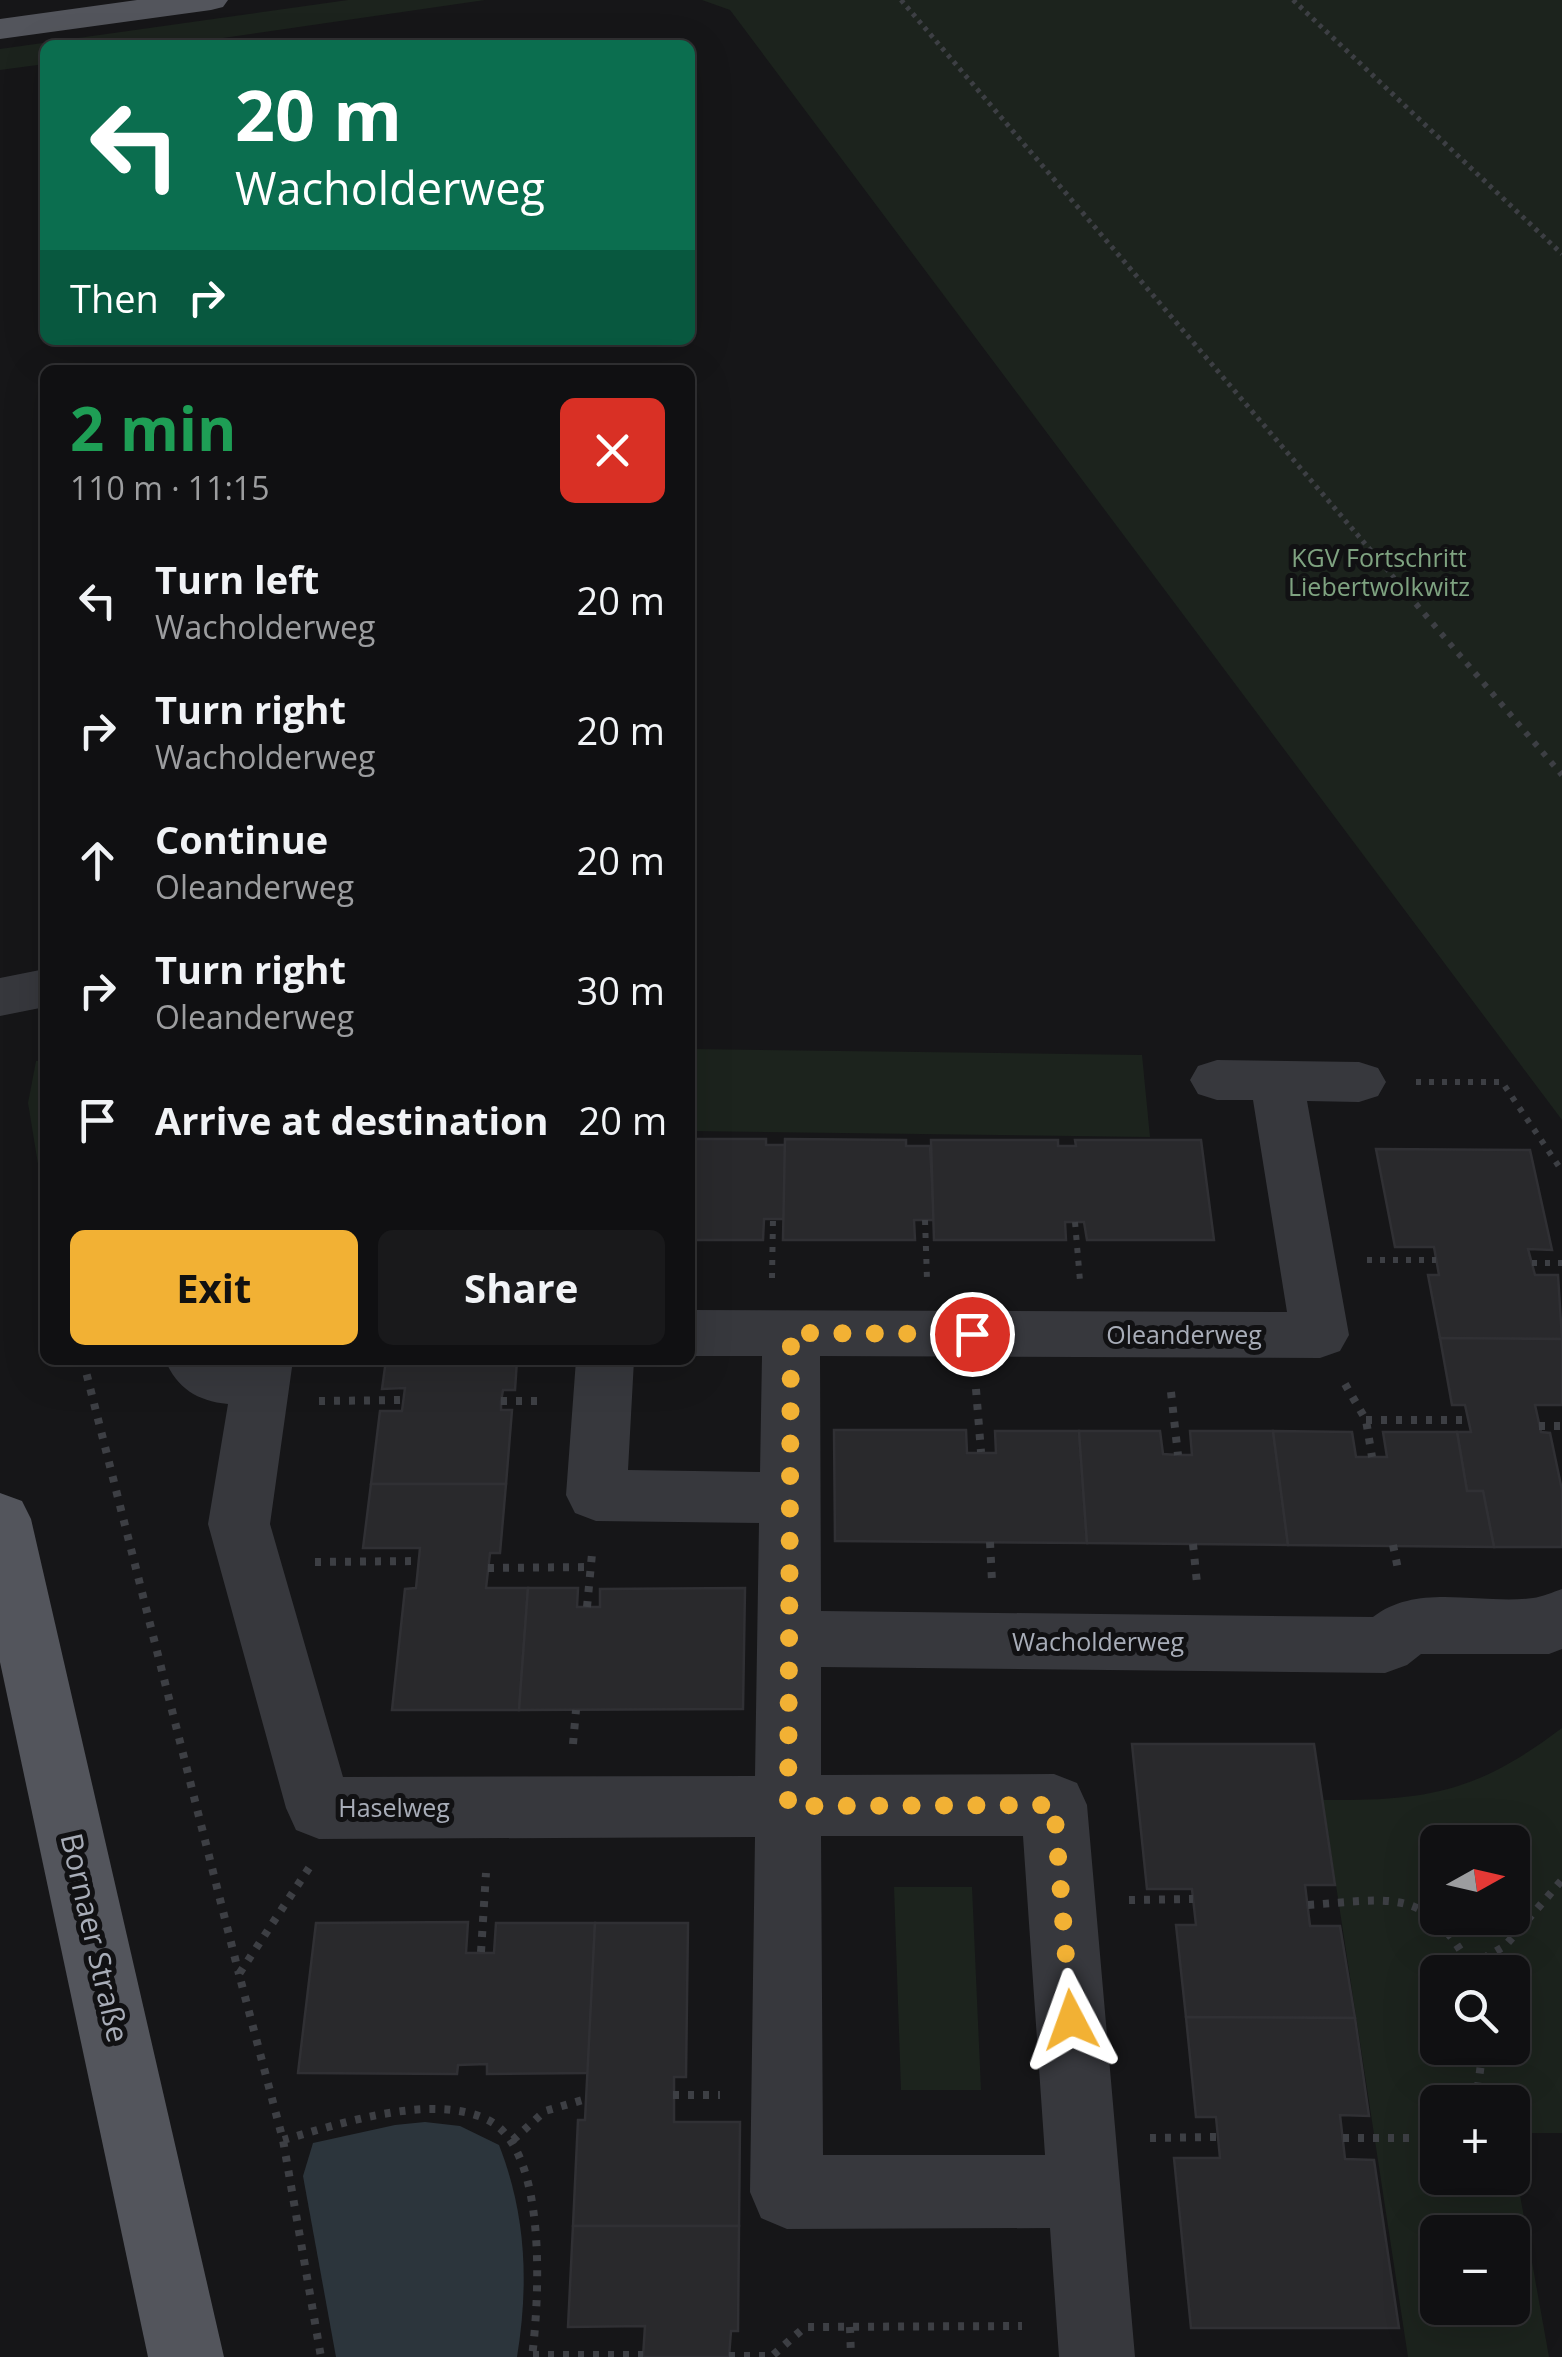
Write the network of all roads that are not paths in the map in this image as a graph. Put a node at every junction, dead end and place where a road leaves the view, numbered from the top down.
1 (211, 0) edge
2 (0, 29) edge
3 (40, 989) edge
4 (0, 997) edge
5 (1217, 1080) dead end
6 (1277, 1081) junction
7 (1359, 1082) road end
8 (695, 1333) edge
9 (791, 1333) junction
10 (196, 1365) edge
11 (605, 1365) edge
12 (261, 1381) edge
13 (790, 1498) junction
14 (0, 1519) edge
15 (1562, 1616) edge
16 (789, 1639) junction
17 (788, 1806) junction
18 (1084, 2191) junction
19 (1096, 2342) edge
20 (186, 2357) edge

1 - 2 main road
3 - 4 street
5 - 6 street
6 - 7 street
6 - 9 street, Oleanderweg
8 - 9 street, Oleanderweg
9 - 13 street
10 - 12 street
11 - 13 street
12 - 17 street, Haselweg
13 - 16 street
14 - 20 main road, Bornaer Straße
15 - 16 street, Wacholderweg
16 - 17 street
17 - 18 street
17 - 18 street
18 - 19 street

